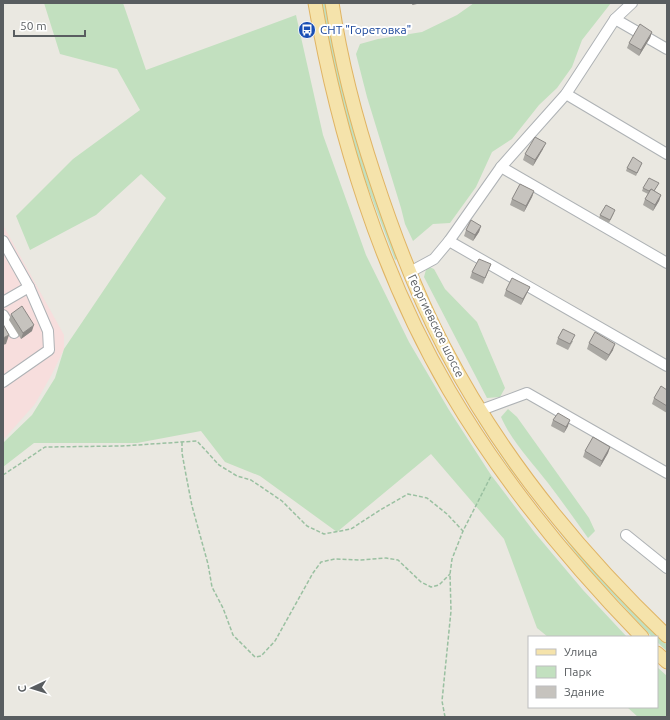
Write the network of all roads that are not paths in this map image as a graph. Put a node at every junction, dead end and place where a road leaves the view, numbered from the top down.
1 (315, 3) edge
2 (332, 3) edge
3 (632, 3) edge
4 (615, 19) junction
5 (667, 49) edge
6 (566, 94) junction
7 (667, 154) edge
8 (501, 167) junction
9 (3, 240) edge
10 (449, 241) junction
11 (667, 262) edge
12 (410, 272) junction
13 (29, 287) junction
14 (3, 302) edge
15 (3, 315) edge
16 (14, 333) dead end
17 (667, 366) edge
18 (3, 382) edge
19 (481, 410) junction
20 (667, 473) edge
21 (626, 535) dead end
22 (667, 568) edge
23 (641, 636) edge
24 (667, 636) edge
25 (658, 654) edge
26 (667, 662) edge

1 - 23 main road, Георгиевское шоссе
2 - 12 main road, Георгиевское шоссе
3 - 4 lane
4 - 5 lane
4 - 6 lane
6 - 7 lane
6 - 8 lane
8 - 10 lane
8 - 11 lane
9 - 13 lane
10 - 12 lane
10 - 17 lane
12 - 19 main road, Георгиевское шоссе
13 - 14 lane
13 - 18 lane
15 - 16 lane
19 - 20 lane
19 - 24 main road, Георгиевское шоссе
21 - 22 lane
25 - 26 main road

